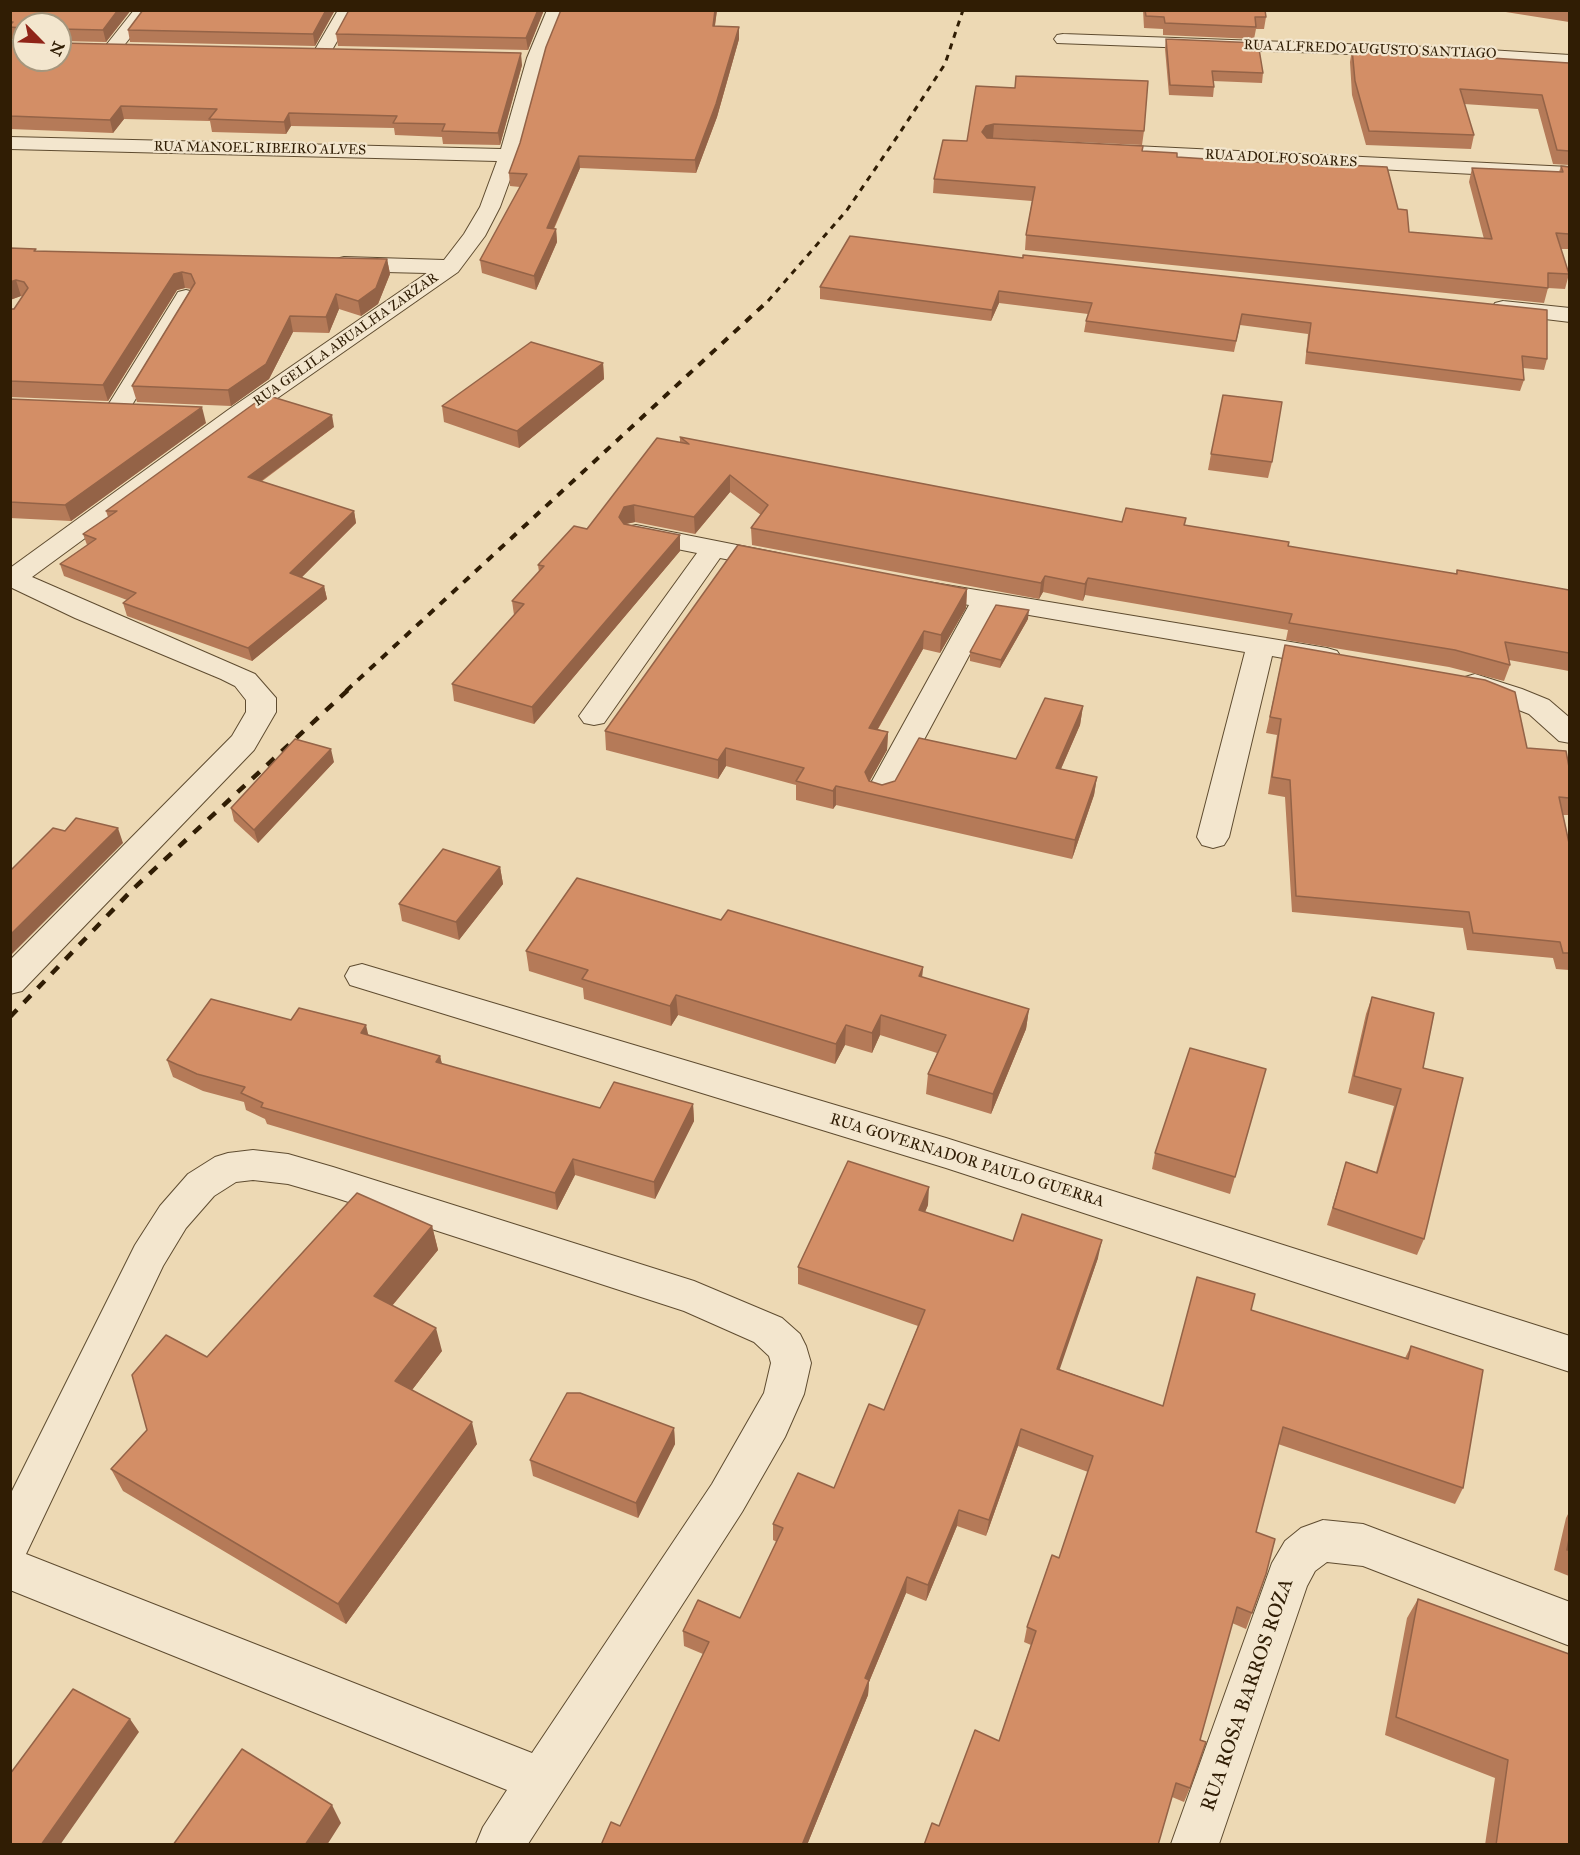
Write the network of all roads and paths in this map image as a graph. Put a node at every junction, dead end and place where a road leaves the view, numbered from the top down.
1 (144, 10) edge
2 (347, 10) edge
3 (556, 10) edge
4 (1063, 39) dead end
5 (91, 49) edge
6 (111, 49) junction
7 (135, 50) edge
8 (299, 53) edge
9 (322, 53) junction
10 (346, 54) edge
11 (512, 58) edge
12 (536, 58) junction
13 (1569, 60) edge
14 (10, 142) edge
15 (1113, 151) edge
16 (509, 155) junction
17 (1569, 173) edge
18 (319, 264) edge
19 (450, 267) junction
20 (186, 297) edge
21 (1486, 306) edge
22 (1569, 315) edge
23 (116, 410) edge
24 (205, 414) dead end
25 (237, 415) junction
26 (635, 532) edge
27 (713, 549) junction
28 (804, 566) edge
29 (13, 577) edge
30 (895, 584) edge
31 (985, 601) junction
32 (1260, 647) junction
33 (1352, 661) edge
34 (1449, 678) edge
35 (594, 716) dead end
36 (1569, 734) edge
37 (881, 792) edge
38 (1212, 837) dead end
39 (362, 976) dead end
40 (10, 982) edge
41 (1569, 1354) edge
42 (10, 1541) edge
43 (10, 1569) edge
44 (1569, 1624) edge
45 (540, 1780) junction
46 (500, 1845) edge
47 (1196, 1845) edge

1 - 6 street
2 - 9 street
3 - 12 street, RUA GELILA ABUALHA ZARZAR
4 - 13 street, RUA ALFREDO AUGUSTO SANTIAGO
5 - 6 street
6 - 7 street
8 - 9 street
9 - 10 street
11 - 12 street
12 - 16 street, RUA GELILA ABUALHA ZARZAR
14 - 16 street, RUA MANOEL RIBEIRO ALVES
15 - 17 street, RUA ADOLFO SOARES
16 - 19 street, RUA GELILA ABUALHA ZARZAR
18 - 19 street
19 - 25 street, RUA GELILA ABUALHA ZARZAR
20 - 23 street
21 - 22 street
24 - 25 street
25 - 29 street, RUA GELILA ABUALHA ZARZAR
26 - 27 street
27 - 28 street
27 - 35 street
29 - 40 street
30 - 31 street
31 - 32 street
31 - 37 street
32 - 33 street
32 - 38 street
34 - 36 street
39 - 41 street, RUA GOVERNADOR PAULO GUERRA
42 - 45 street
43 - 45 street
44 - 47 street, RUA ROSA BARROS ROZA
45 - 46 street

